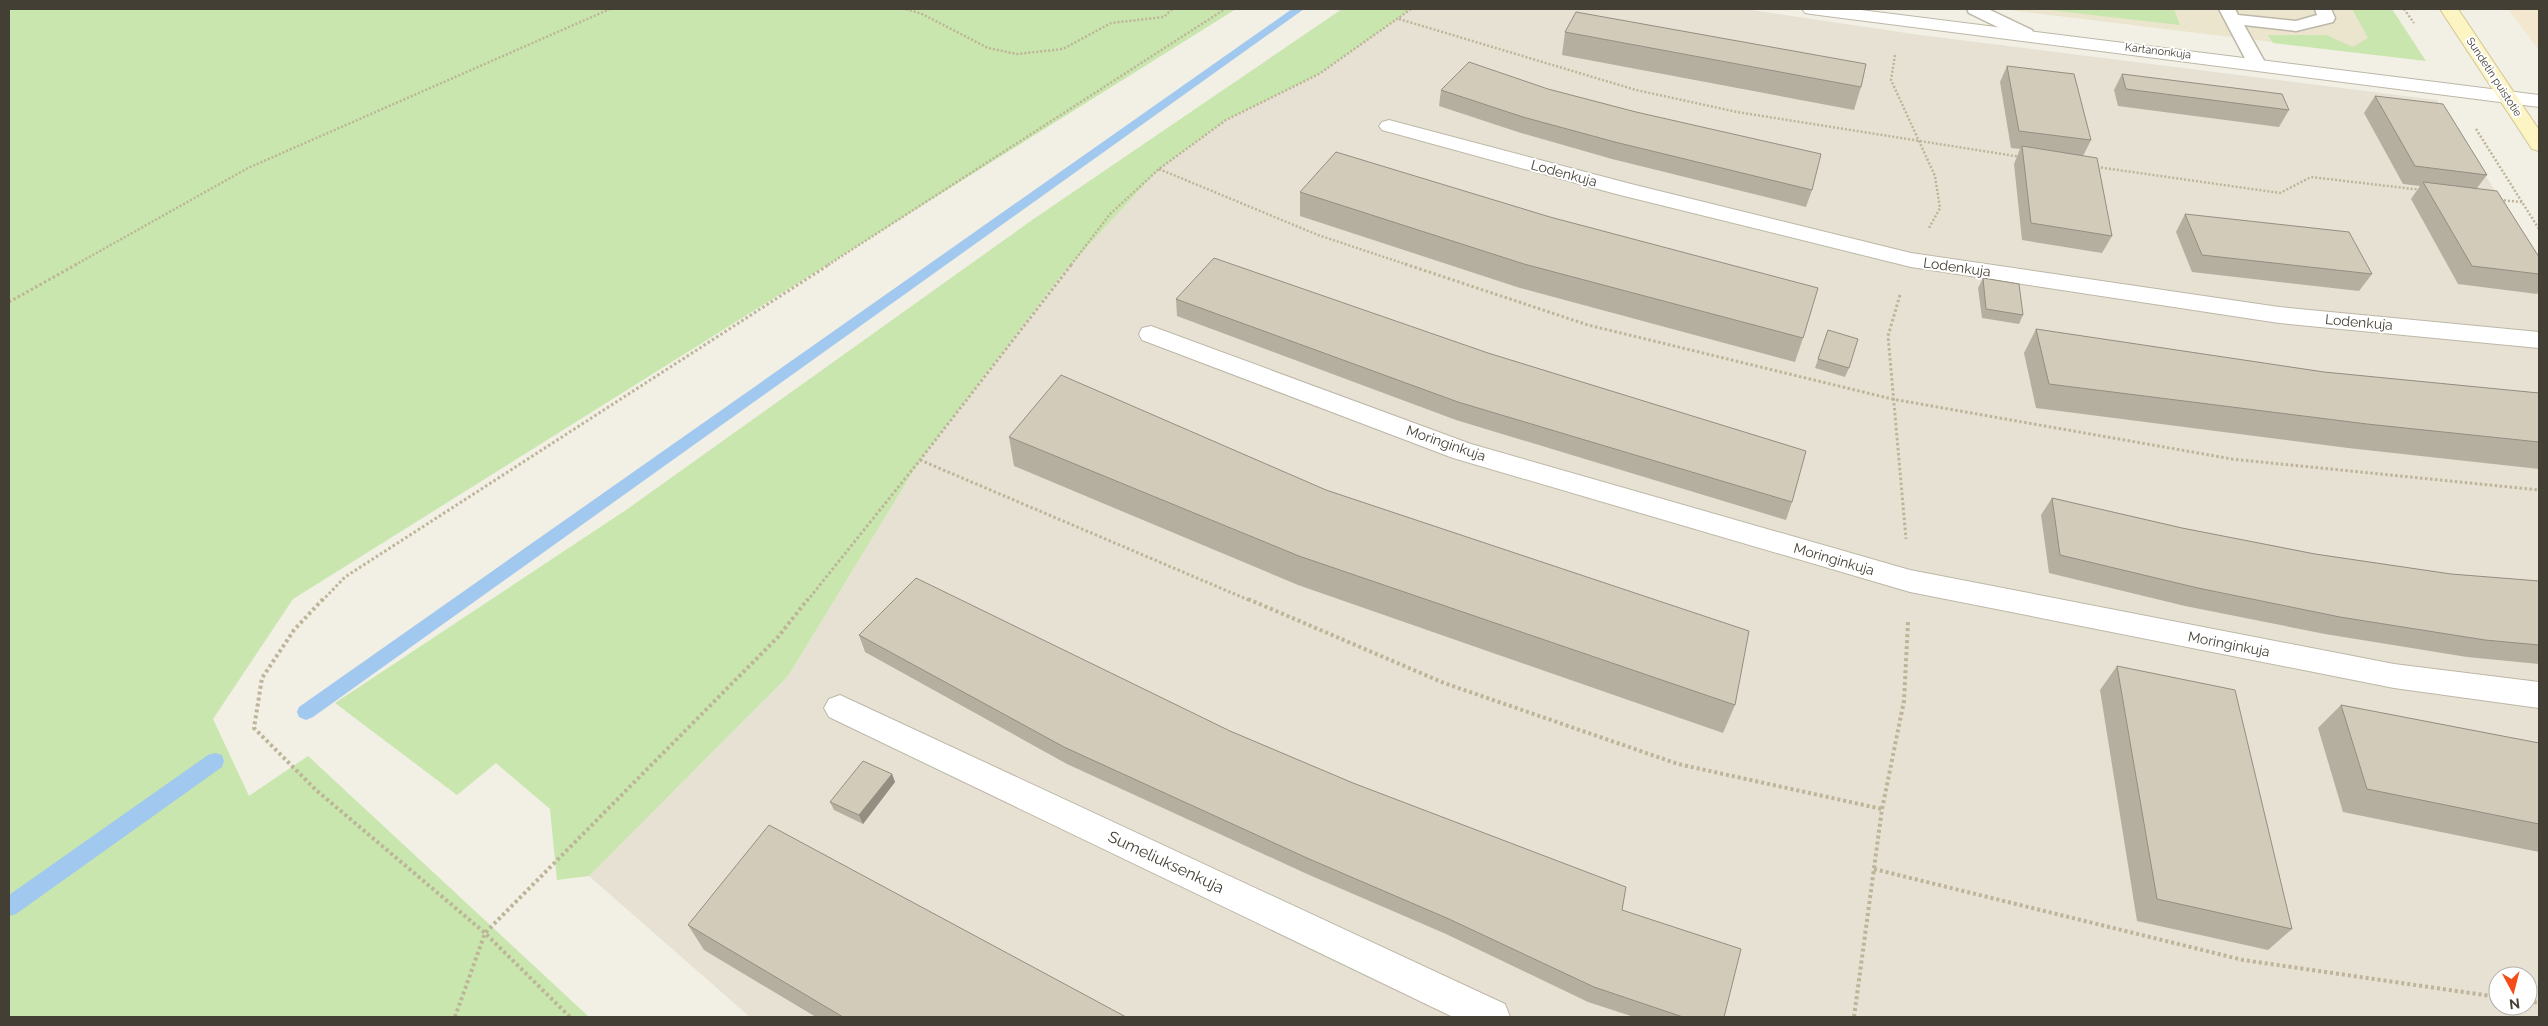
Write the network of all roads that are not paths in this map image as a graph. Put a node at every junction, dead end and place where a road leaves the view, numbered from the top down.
1 (1811, 9) edge
2 (1975, 9) edge
3 (2323, 9) edge
4 (2449, 9) edge
5 (2230, 14) edge
6 (2026, 34) junction
7 (2256, 64) junction
8 (2505, 96) junction
9 (2539, 101) edge
10 (1389, 126) dead end
11 (2539, 145) edge
12 (1151, 334) dead end
13 (2539, 340) edge
14 (2539, 695) edge
15 (840, 708) dead end
16 (1492, 1017) edge

1 - 6 street, Kartanonkuja
2 - 6 lane
3 - 5 lane
4 - 8 street, Sundetin puistotie
5 - 7 lane
6 - 7 street, Kartanonkuja
7 - 8 street, Kartanonkuja
8 - 9 street, Kartanonkuja
8 - 11 street, Sundetin puistotie
10 - 13 street, Lodenkuja
12 - 14 street, Moringinkuja
15 - 16 street, Sumeliuksenkuja

